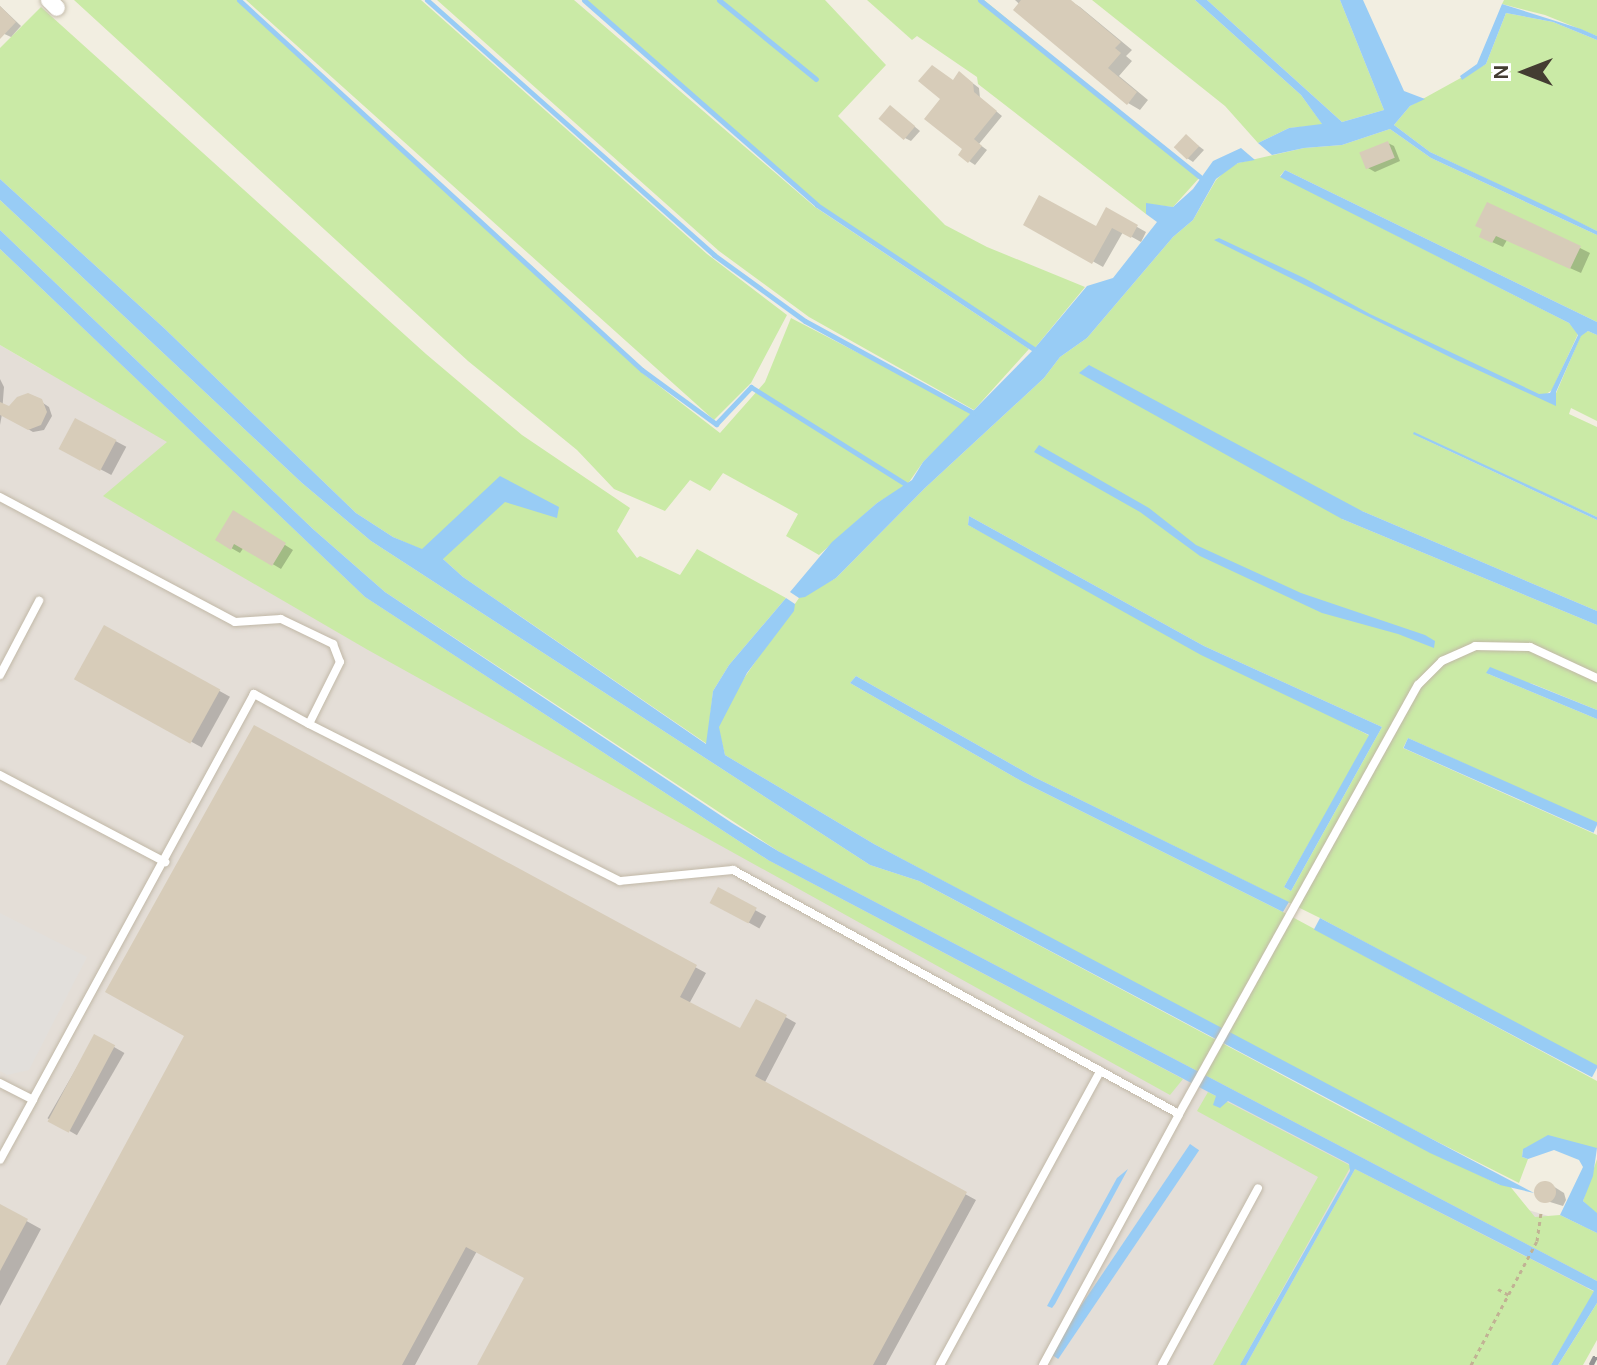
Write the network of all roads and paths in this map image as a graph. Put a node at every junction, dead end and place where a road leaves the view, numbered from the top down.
1 (0, 497) edge
2 (39, 601) dead end
3 (0, 675) edge
4 (1597, 678) edge
5 (309, 724) junction
6 (0, 775) edge
7 (165, 862) junction
8 (1100, 1071) junction
9 (0, 1083) edge
10 (33, 1100) junction
11 (1179, 1114) junction
12 (0, 1160) edge
13 (1258, 1188) dead end
14 (1541, 1213) dead end
15 (1498, 1289) dead end
16 (1509, 1295) junction
17 (940, 1365) edge
18 (1043, 1365) edge
19 (1162, 1365) edge
20 (1471, 1365) edge

1 - 5 lane
2 - 3 lane
4 - 11 lane
5 - 7 lane
5 - 8 lane
6 - 7 lane
7 - 10 lane
8 - 11 lane
8 - 17 lane
9 - 10 lane
10 - 12 lane
11 - 18 lane
13 - 19 lane
14 - 16 path
15 - 16 path
16 - 20 path

